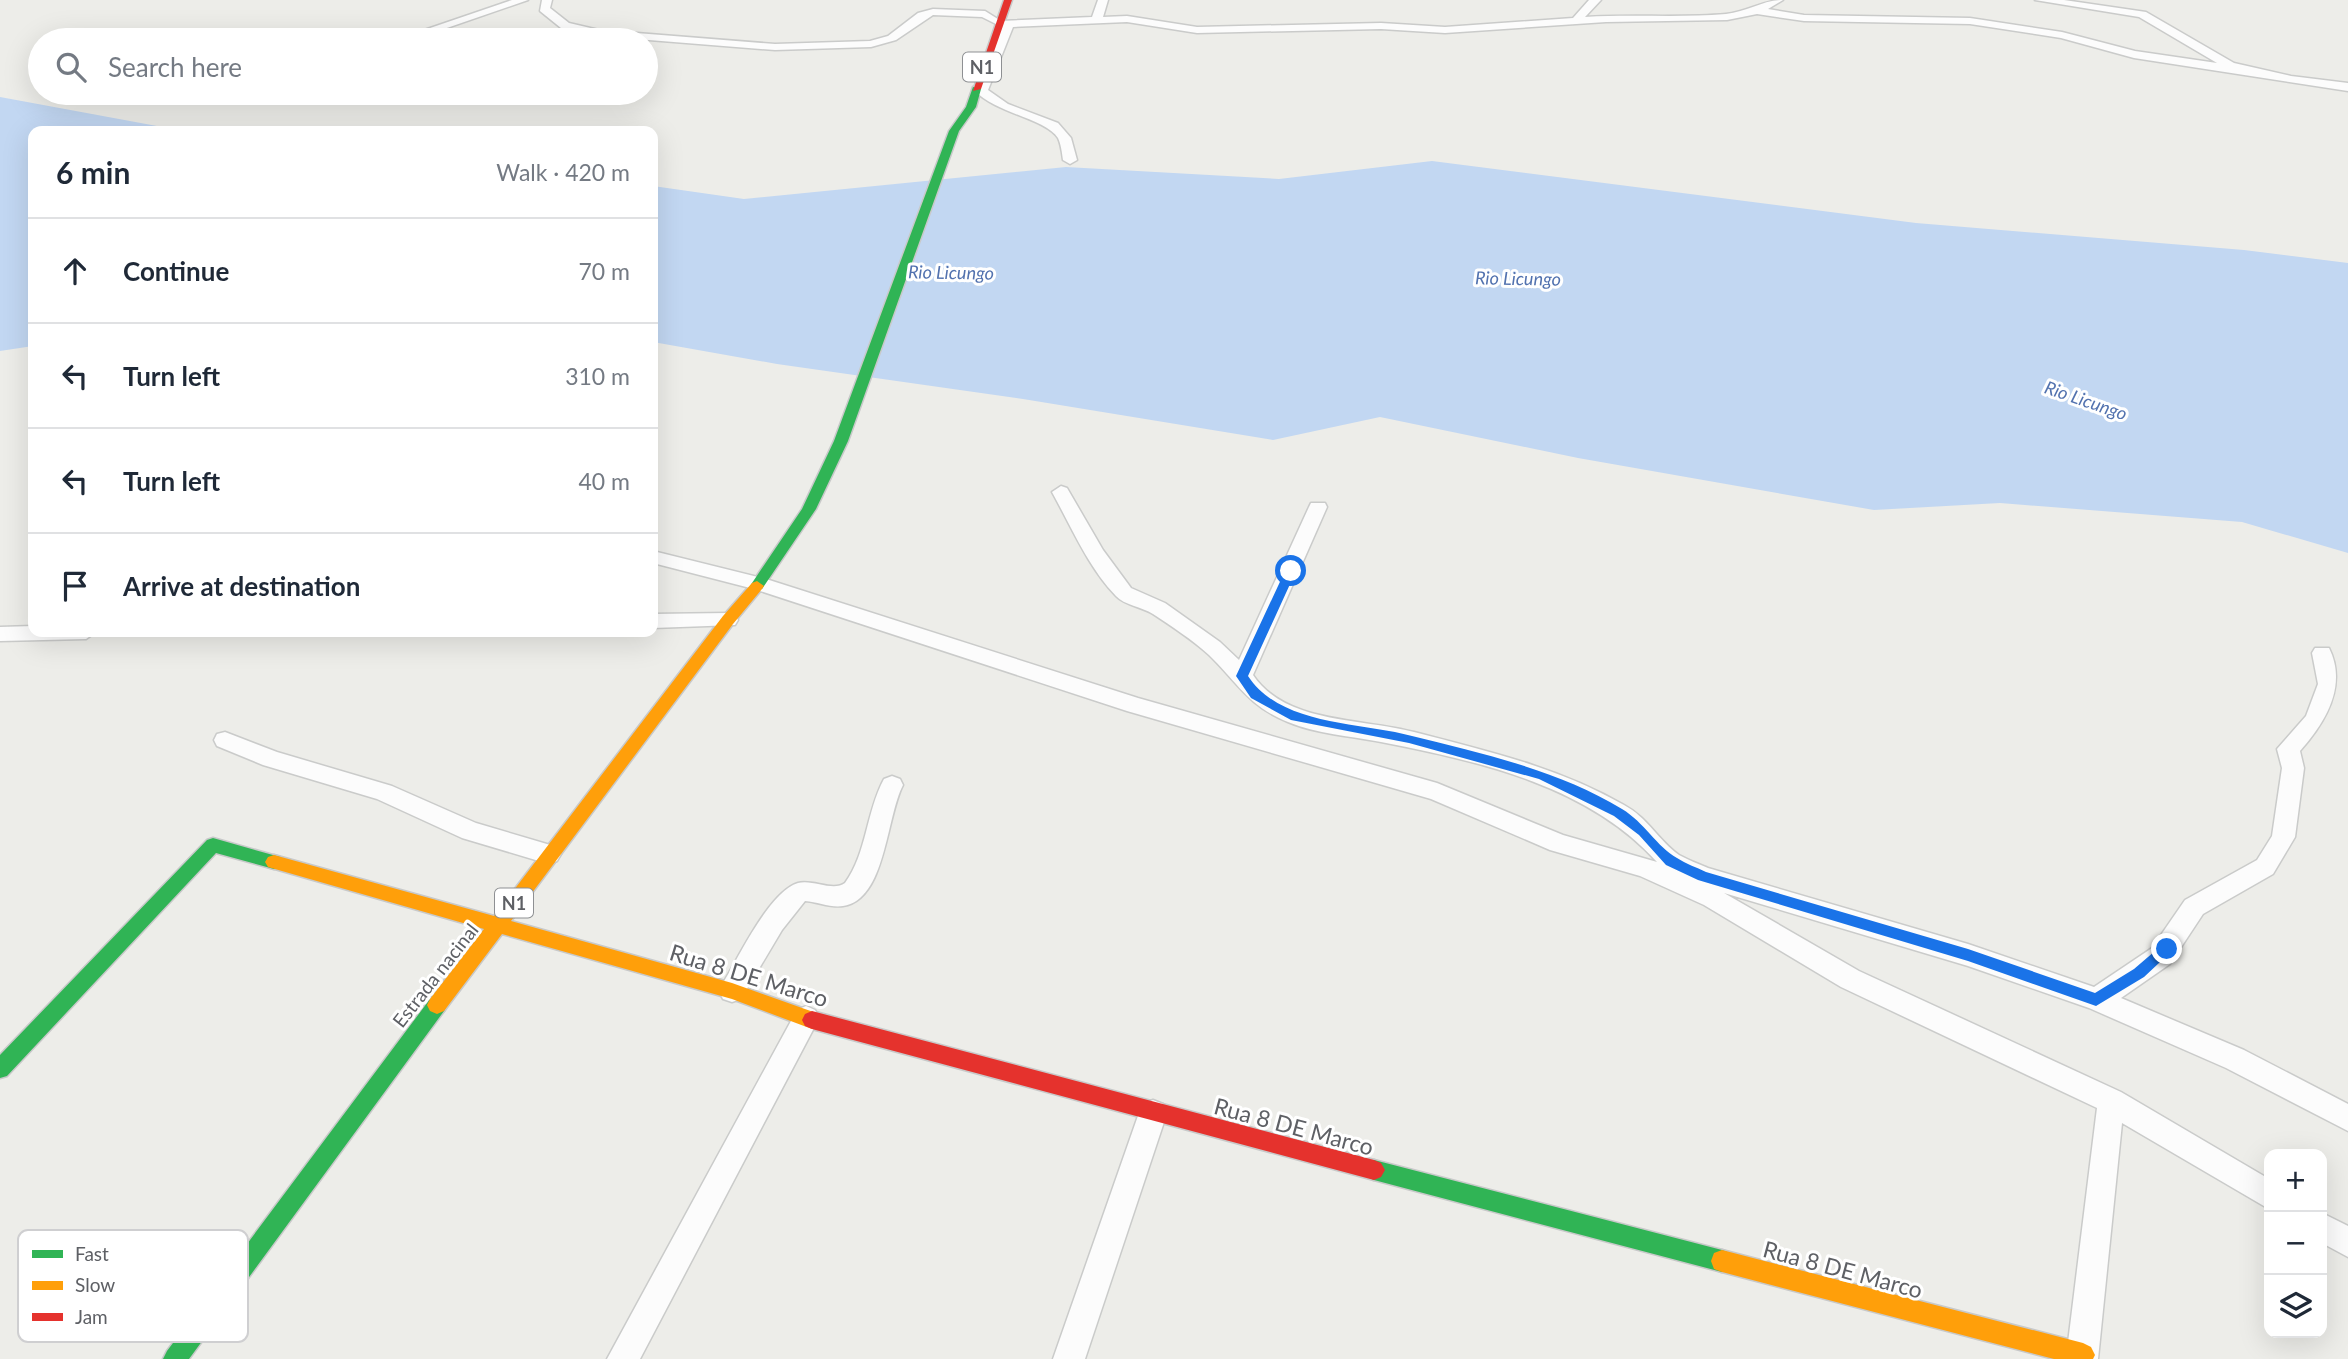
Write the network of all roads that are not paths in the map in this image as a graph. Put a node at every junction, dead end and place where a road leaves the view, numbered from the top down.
1 (523, 0) edge
2 (547, 0) edge
3 (1008, 0) edge
4 (1103, 0) edge
5 (1596, 0) edge
6 (1778, 0) edge
7 (2040, 0) edge
8 (1757, 11) junction
9 (1096, 21) junction
10 (1577, 21) junction
11 (1004, 24) junction
12 (438, 28) edge
13 (575, 28) edge
14 (658, 38) edge
15 (2245, 71) junction
16 (2348, 87) edge
17 (1070, 160) dead end
18 (1061, 492) dead end
19 (1318, 507) dead end
20 (658, 558) edge
21 (759, 584) junction
22 (728, 620) junction
23 (658, 621) edge
24 (28, 633) edge
25 (0, 634) edge
26 (2322, 653) dead end
27 (1242, 676) junction
28 (225, 740) dead end
29 (892, 785) dead end
30 (549, 854) junction
31 (498, 926) junction
32 (732, 991) junction
33 (2096, 999) junction
34 (806, 1018) junction
35 (0, 1069) edge
36 (2111, 1101) junction
37 (1153, 1113) junction
38 (2348, 1118) edge
39 (2264, 1192) edge
40 (2327, 1230) edge
41 (2348, 1242) edge
42 (248, 1259) edge
43 (187, 1342) edge
44 (2083, 1357) edge
45 (175, 1359) edge
46 (623, 1359) edge
47 (1069, 1359) edge

1 - 12 street
2 - 13 street
3 - 11 main road, N1
4 - 9 street
5 - 10 street
6 - 8 street
7 - 15 street
8 - 10 street
8 - 15 street
9 - 10 street
9 - 11 street
11 - 14 street
11 - 17 street
11 - 21 main road, Estrada nacinal / N1
15 - 16 street
18 - 27 street
19 - 27 street
20 - 21 street
21 - 22 main road, Estrada nacinal / N1
21 - 36 street
22 - 23 street
22 - 30 main road, Estrada nacinal / N1
24 - 25 street
26 - 33 street
27 - 33 street
28 - 30 street
29 - 32 street
30 - 31 main road, Estrada nacinal / N1
31 - 32 main road, Rua 8 DE Marco
31 - 35 main road, Rua 8 DE Marco
31 - 42 main road, Estrada nacinal / N1
32 - 34 main road, Rua 8 DE Marco
33 - 38 street
34 - 37 main road, Rua 8 DE Marco
34 - 46 street
36 - 39 street
36 - 44 street
37 - 44 main road, Rua 8 DE Marco
37 - 47 street
40 - 41 street
43 - 45 main road, Estrada nacinal / N1

